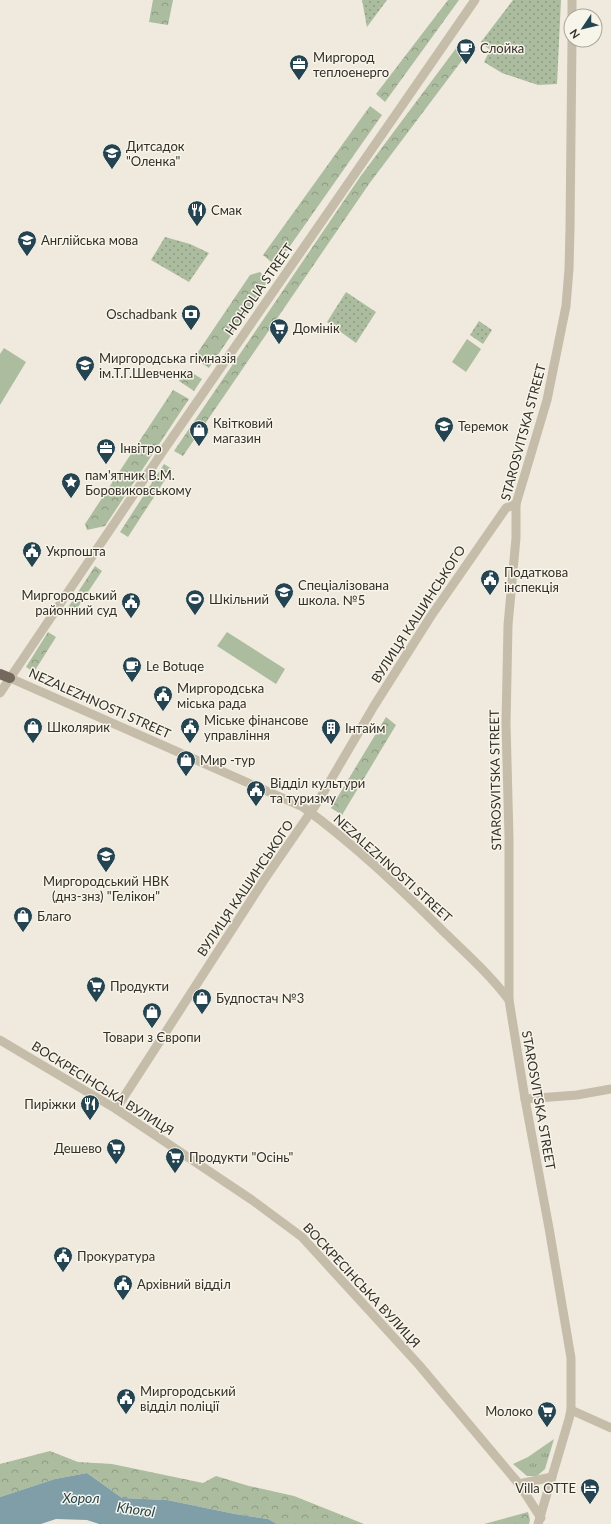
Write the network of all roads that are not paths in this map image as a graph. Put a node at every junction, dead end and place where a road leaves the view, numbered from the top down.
1 (475, 0) edge
2 (572, 48) edge
3 (516, 504) junction
4 (0, 674) edge
5 (10, 678) junction
6 (0, 693) edge
7 (310, 812) junction
8 (509, 1000) junction
9 (0, 1040) edge
10 (611, 1089) edge
11 (525, 1099) junction
12 (116, 1109) junction
13 (571, 1410) junction
14 (611, 1428) edge
15 (552, 1478) junction
16 (519, 1484) junction
17 (540, 1521) edge

1 - 5 street, HOHOLIA STREET
2 - 3 street, STAROSVITSKA STREET
3 - 7 street, ВУЛИЦЯ КАШИНСЬКОГО
3 - 8 street, STAROSVITSKA STREET
4 - 5 main road, NEZALEZHNOSTI STREET
5 - 6 street, HOHOLIA STREET
5 - 7 street, NEZALEZHNOSTI STREET
7 - 8 street, NEZALEZHNOSTI STREET
7 - 12 street, ВУЛИЦЯ КАШИНСЬКОГО
8 - 11 street, STAROSVITSKA STREET
9 - 12 street, ВОСКРЕСІНСЬКА ВУЛИЦЯ
10 - 11 street
11 - 13 street, STAROSVITSKA STREET
12 - 16 street, ВОСКРЕСІНСЬКА ВУЛИЦЯ
13 - 14 street
13 - 15 street, STAROSVITSKA STREET
15 - 16 street
15 - 17 street, STAROSVITSKA STREET
16 - 17 street, ВОСКРЕСІНСЬКА ВУЛИЦЯ

